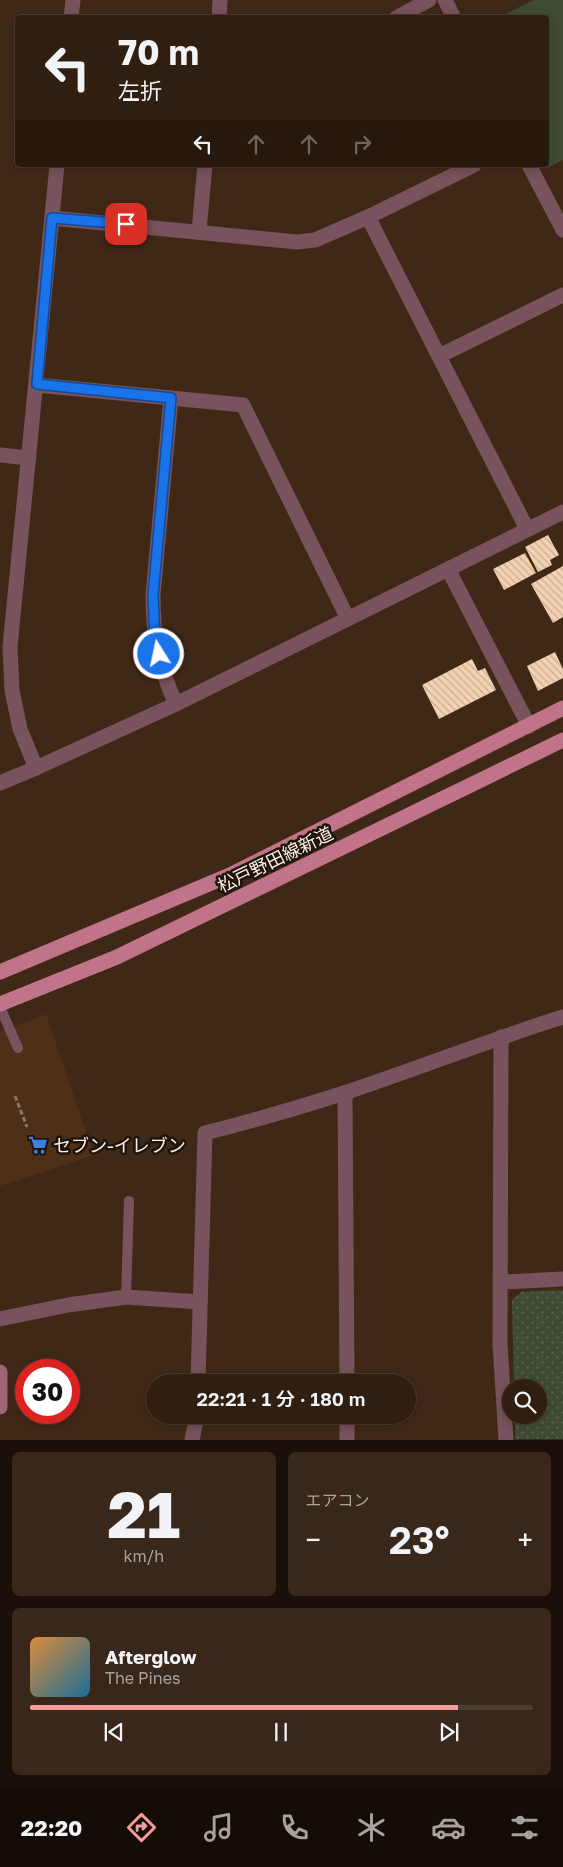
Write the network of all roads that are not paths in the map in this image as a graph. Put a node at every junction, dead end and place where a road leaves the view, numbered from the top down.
1 (73, 0) edge
2 (220, 0) edge
3 (429, 0) edge
4 (445, 0) edge
5 (72, 15) edge
6 (219, 15) edge
7 (402, 15) edge
8 (452, 15) edge
9 (57, 167) edge
10 (205, 167) edge
11 (470, 167) edge
12 (530, 167) edge
13 (368, 217) junction
14 (52, 218) junction
15 (563, 230) edge
16 (199, 232) junction
17 (563, 295) edge
18 (439, 356) junction
19 (37, 384) junction
20 (171, 398) junction
21 (0, 455) edge
22 (29, 458) junction
23 (563, 512) edge
24 (527, 529) junction
25 (448, 569) junction
26 (348, 619) junction
27 (176, 704) junction
28 (563, 708) edge
29 (528, 726) junction
30 (563, 740) edge
31 (36, 768) junction
32 (0, 783) edge
33 (0, 972) edge
34 (0, 1006) edge
35 (563, 1017) edge
36 (501, 1036) junction
37 (18, 1048) dead end
38 (345, 1093) junction
39 (128, 1201) dead end
40 (563, 1279) edge
41 (501, 1282) junction
42 (126, 1297) junction
43 (200, 1302) junction
44 (0, 1319) edge
45 (0, 1372) edge
46 (198, 1374) edge
47 (347, 1374) edge
48 (0, 1407) edge
49 (195, 1424) edge
50 (347, 1424) edge
51 (192, 1440) edge
52 (347, 1440) edge
53 (506, 1440) edge

1 - 5 street
2 - 6 street
3 - 7 street
4 - 8 street
9 - 14 street
10 - 16 street
11 - 13 street
12 - 15 street
13 - 16 street
13 - 18 street
14 - 16 street
14 - 19 street
17 - 18 street
18 - 24 street
19 - 20 street
19 - 22 street
20 - 26 street
20 - 27 street
21 - 22 street
22 - 31 street
23 - 24 street
24 - 25 street
25 - 26 street
25 - 29 street
26 - 27 street
27 - 31 street
28 - 29 main road, 松戸野田線新道
29 - 33 main road, 松戸野田線新道
30 - 34 main road, 松戸野田線新道
31 - 32 street
34 - 37 lane
35 - 36 street
36 - 38 street
36 - 41 street
38 - 43 street
38 - 47 street
39 - 42 lane
40 - 41 street
41 - 53 street
42 - 43 street
42 - 44 street
43 - 46 street
45 - 48 street
49 - 51 street
50 - 52 street

